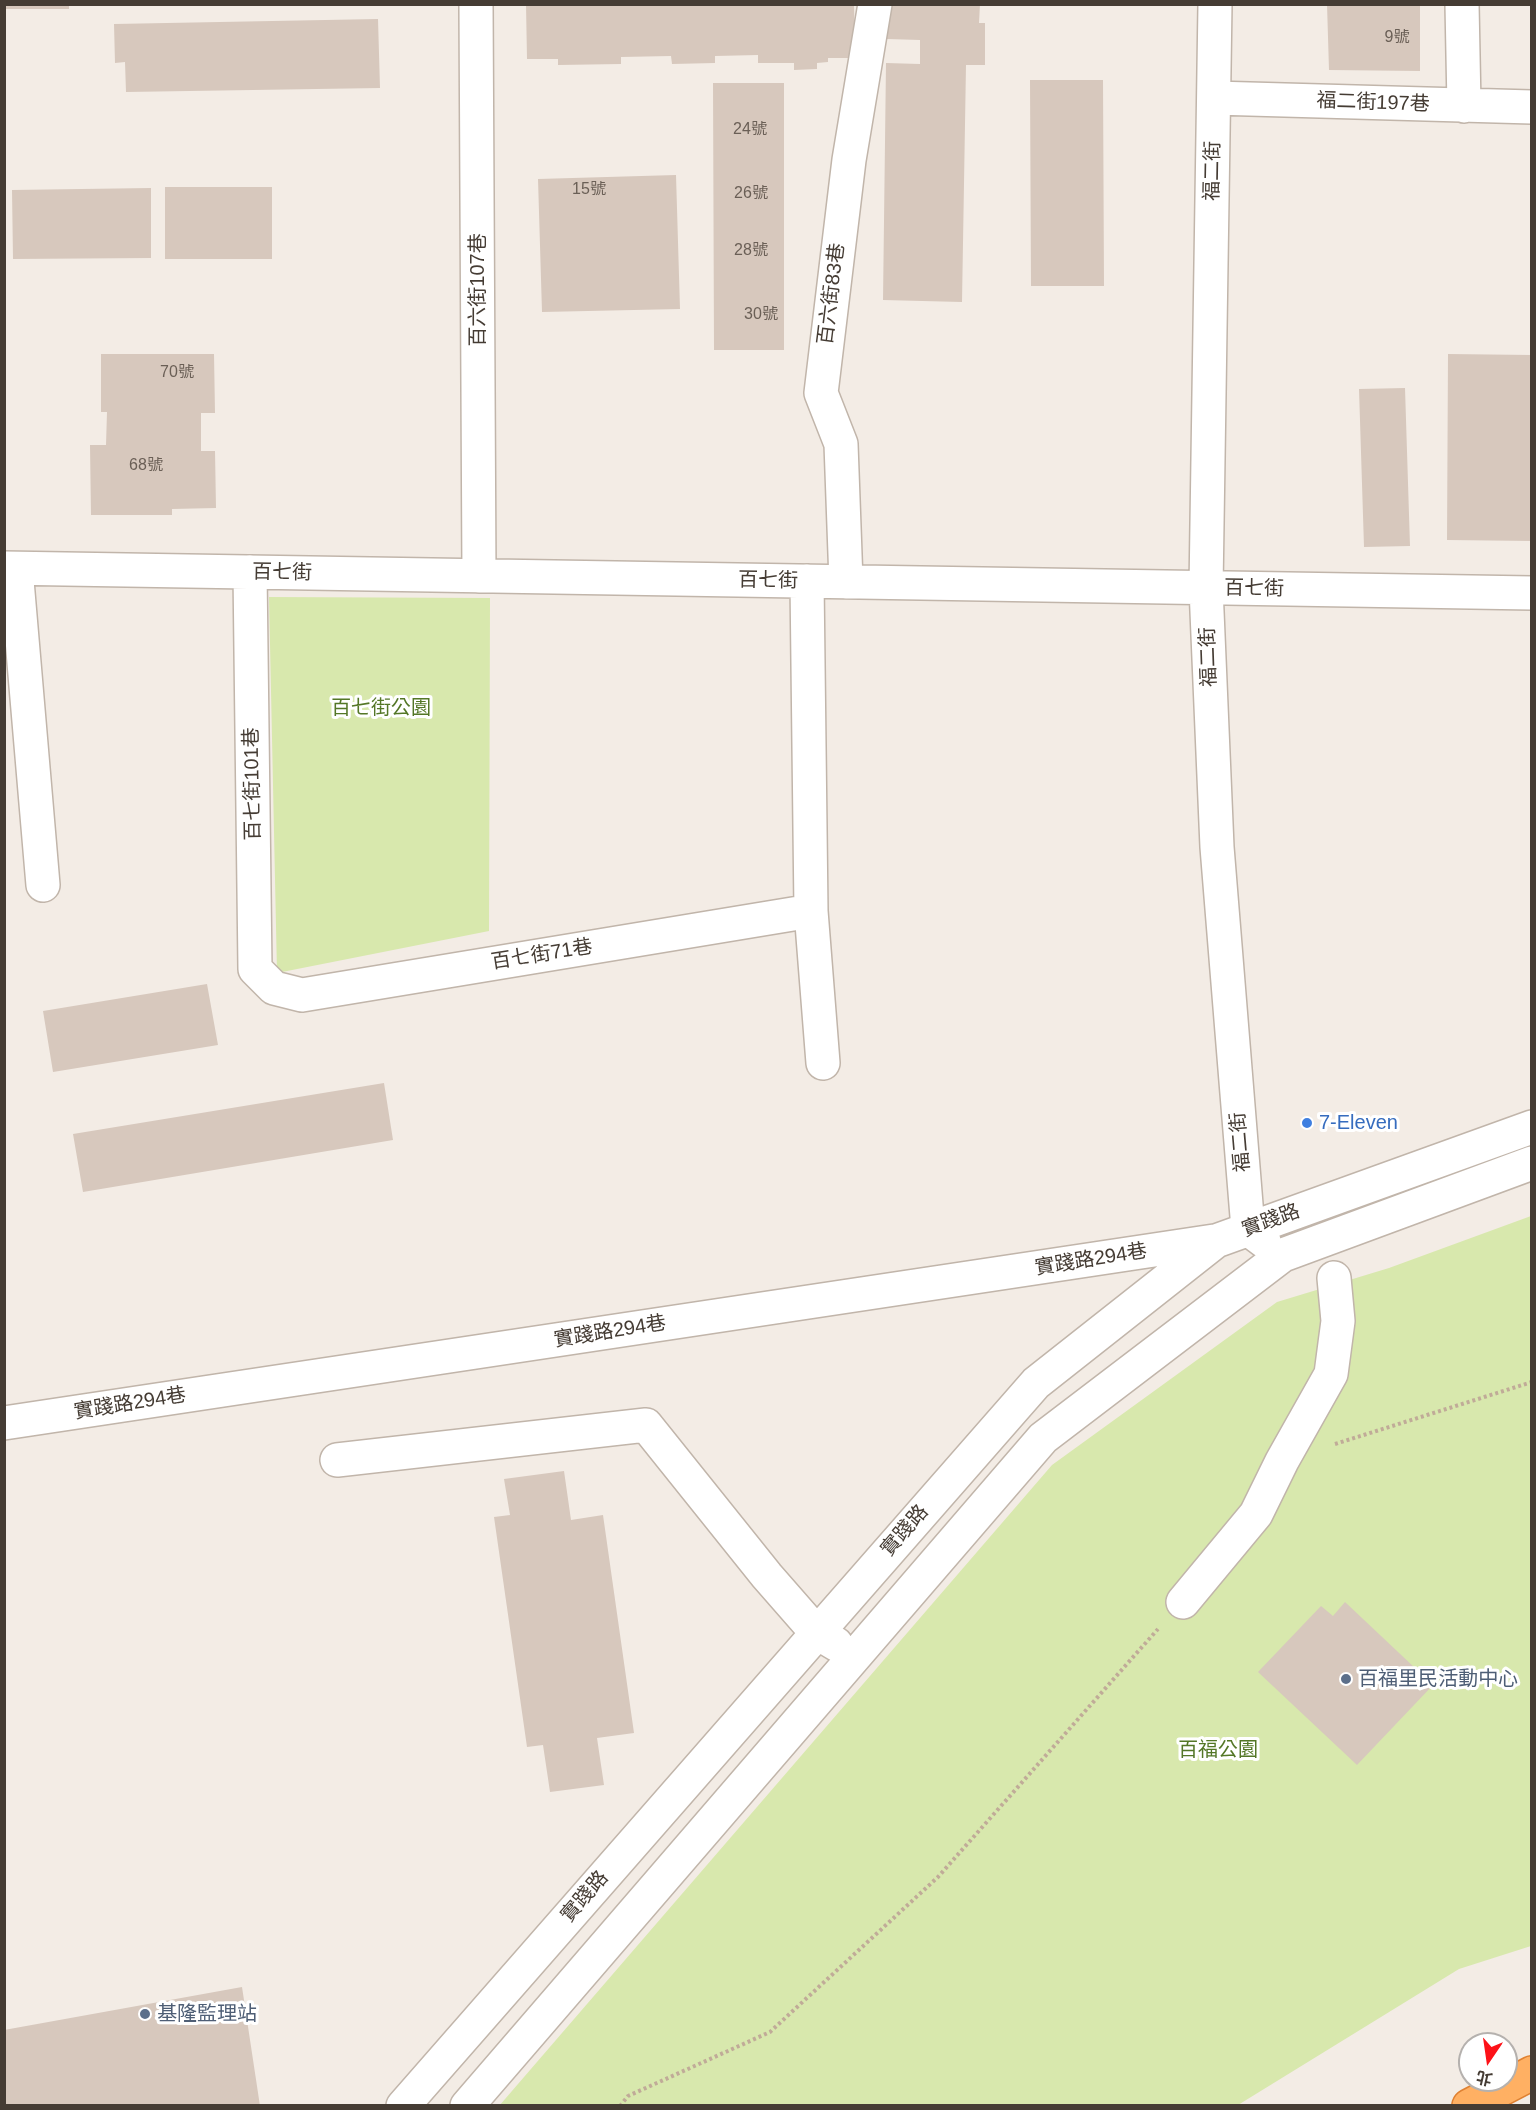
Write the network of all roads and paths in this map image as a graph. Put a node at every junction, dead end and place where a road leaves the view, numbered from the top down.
1 (476, 4) edge
2 (874, 4) edge
3 (1215, 4) edge
4 (1462, 4) edge
5 (1214, 98) junction
6 (1464, 106) junction
7 (1532, 107) edge
8 (10, 568) edge
9 (250, 572) junction
10 (480, 576) junction
11 (807, 582) junction
12 (846, 582) junction
13 (1206, 588) junction
14 (1532, 593) edge
15 (43, 885) dead end
16 (811, 911) junction
17 (274, 988) joint
18 (823, 1064) dead end
19 (1532, 1126) edge
20 (1532, 1162) edge
21 (1248, 1229) junction
22 (1216, 1241) junction
23 (1282, 1256) junction
24 (1334, 1278) dead end
25 (1532, 1382) edge
26 (4, 1423) edge
27 (337, 1460) dead end
28 (1282, 1461) junction
29 (1183, 1602) joint
30 (816, 1632) junction
31 (855, 1656) junction
32 (1532, 2073) edge
33 (403, 2106) edge
34 (467, 2106) edge
35 (620, 2106) edge
36 (1469, 2106) edge

1 - 10 street, 百六街107巷
2 - 12 street, 百六街83巷
3 - 5 street, 福二街
4 - 6 street
5 - 6 street, 福二街197巷
5 - 13 street, 福二街
6 - 7 street, 福二街197巷
8 - 9 street, 百七街
8 - 15 street
9 - 10 street, 百七街
9 - 17 street, 百七街101巷
10 - 11 street, 百七街
11 - 12 street, 百七街
11 - 16 street
12 - 13 street, 百七街
13 - 14 street, 百七街
13 - 21 street, 福二街
16 - 17 street, 百七街71巷
16 - 18 street
19 - 21 street, 實踐路
20 - 23 street, 實踐路
21 - 22 street, 實踐路
21 - 23 street
22 - 26 street, 實踐路294巷
22 - 30 street, 實踐路
23 - 31 street, 實踐路
24 - 28 street
25 - 28 path
27 - 30 street
28 - 29 street
29 - 35 path
30 - 31 street
30 - 33 street, 實踐路
31 - 34 street, 實踐路
32 - 36 highway

